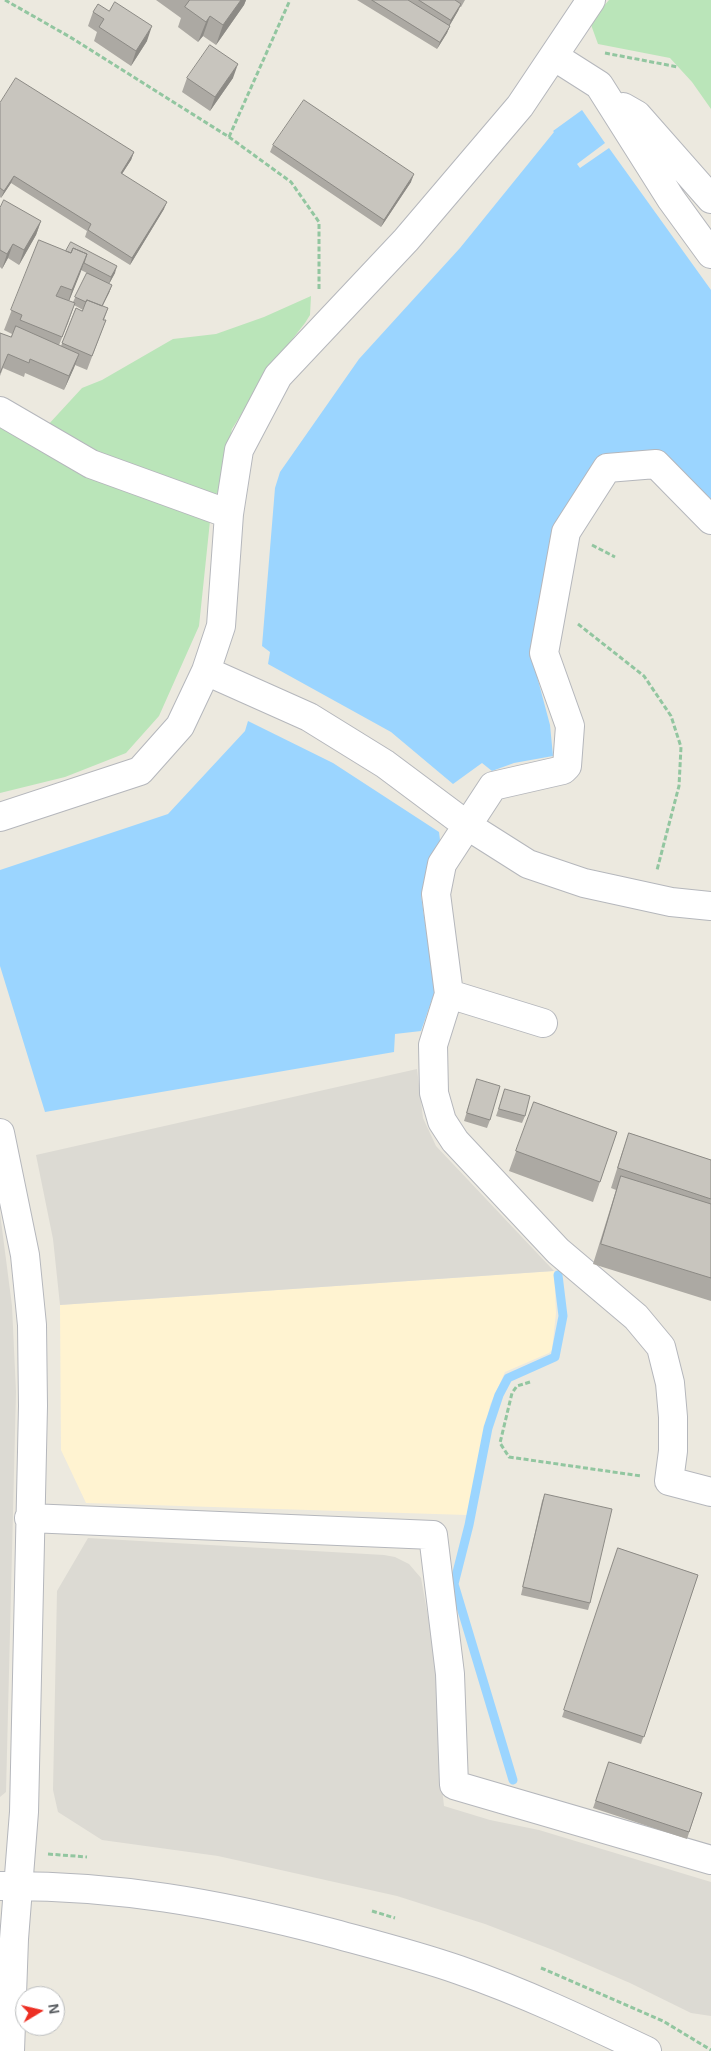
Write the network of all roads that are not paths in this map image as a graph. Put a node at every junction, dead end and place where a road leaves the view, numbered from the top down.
1 (592, 0) edge
2 (559, 51) junction
3 (607, 97) junction
4 (711, 199) edge
5 (711, 254) edge
6 (0, 411) edge
7 (229, 514) junction
8 (711, 520) edge
9 (206, 671) junction
10 (0, 817) edge
11 (468, 826) junction
12 (711, 906) edge
13 (449, 994) junction
14 (543, 1023) dead end
15 (0, 1133) edge
16 (711, 1492) edge
17 (29, 1518) junction
18 (711, 1860) edge
19 (9, 1886) edge
20 (10, 2051) edge
21 (647, 2051) edge

1 - 2 street
2 - 3 street
2 - 7 street
3 - 4 street
3 - 5 street
6 - 7 street
7 - 9 street
8 - 11 street
9 - 10 street
9 - 11 street
11 - 12 street
11 - 13 street
13 - 14 street
13 - 16 street
15 - 17 street
17 - 18 street
17 - 19 street
19 - 20 street
19 - 21 street

